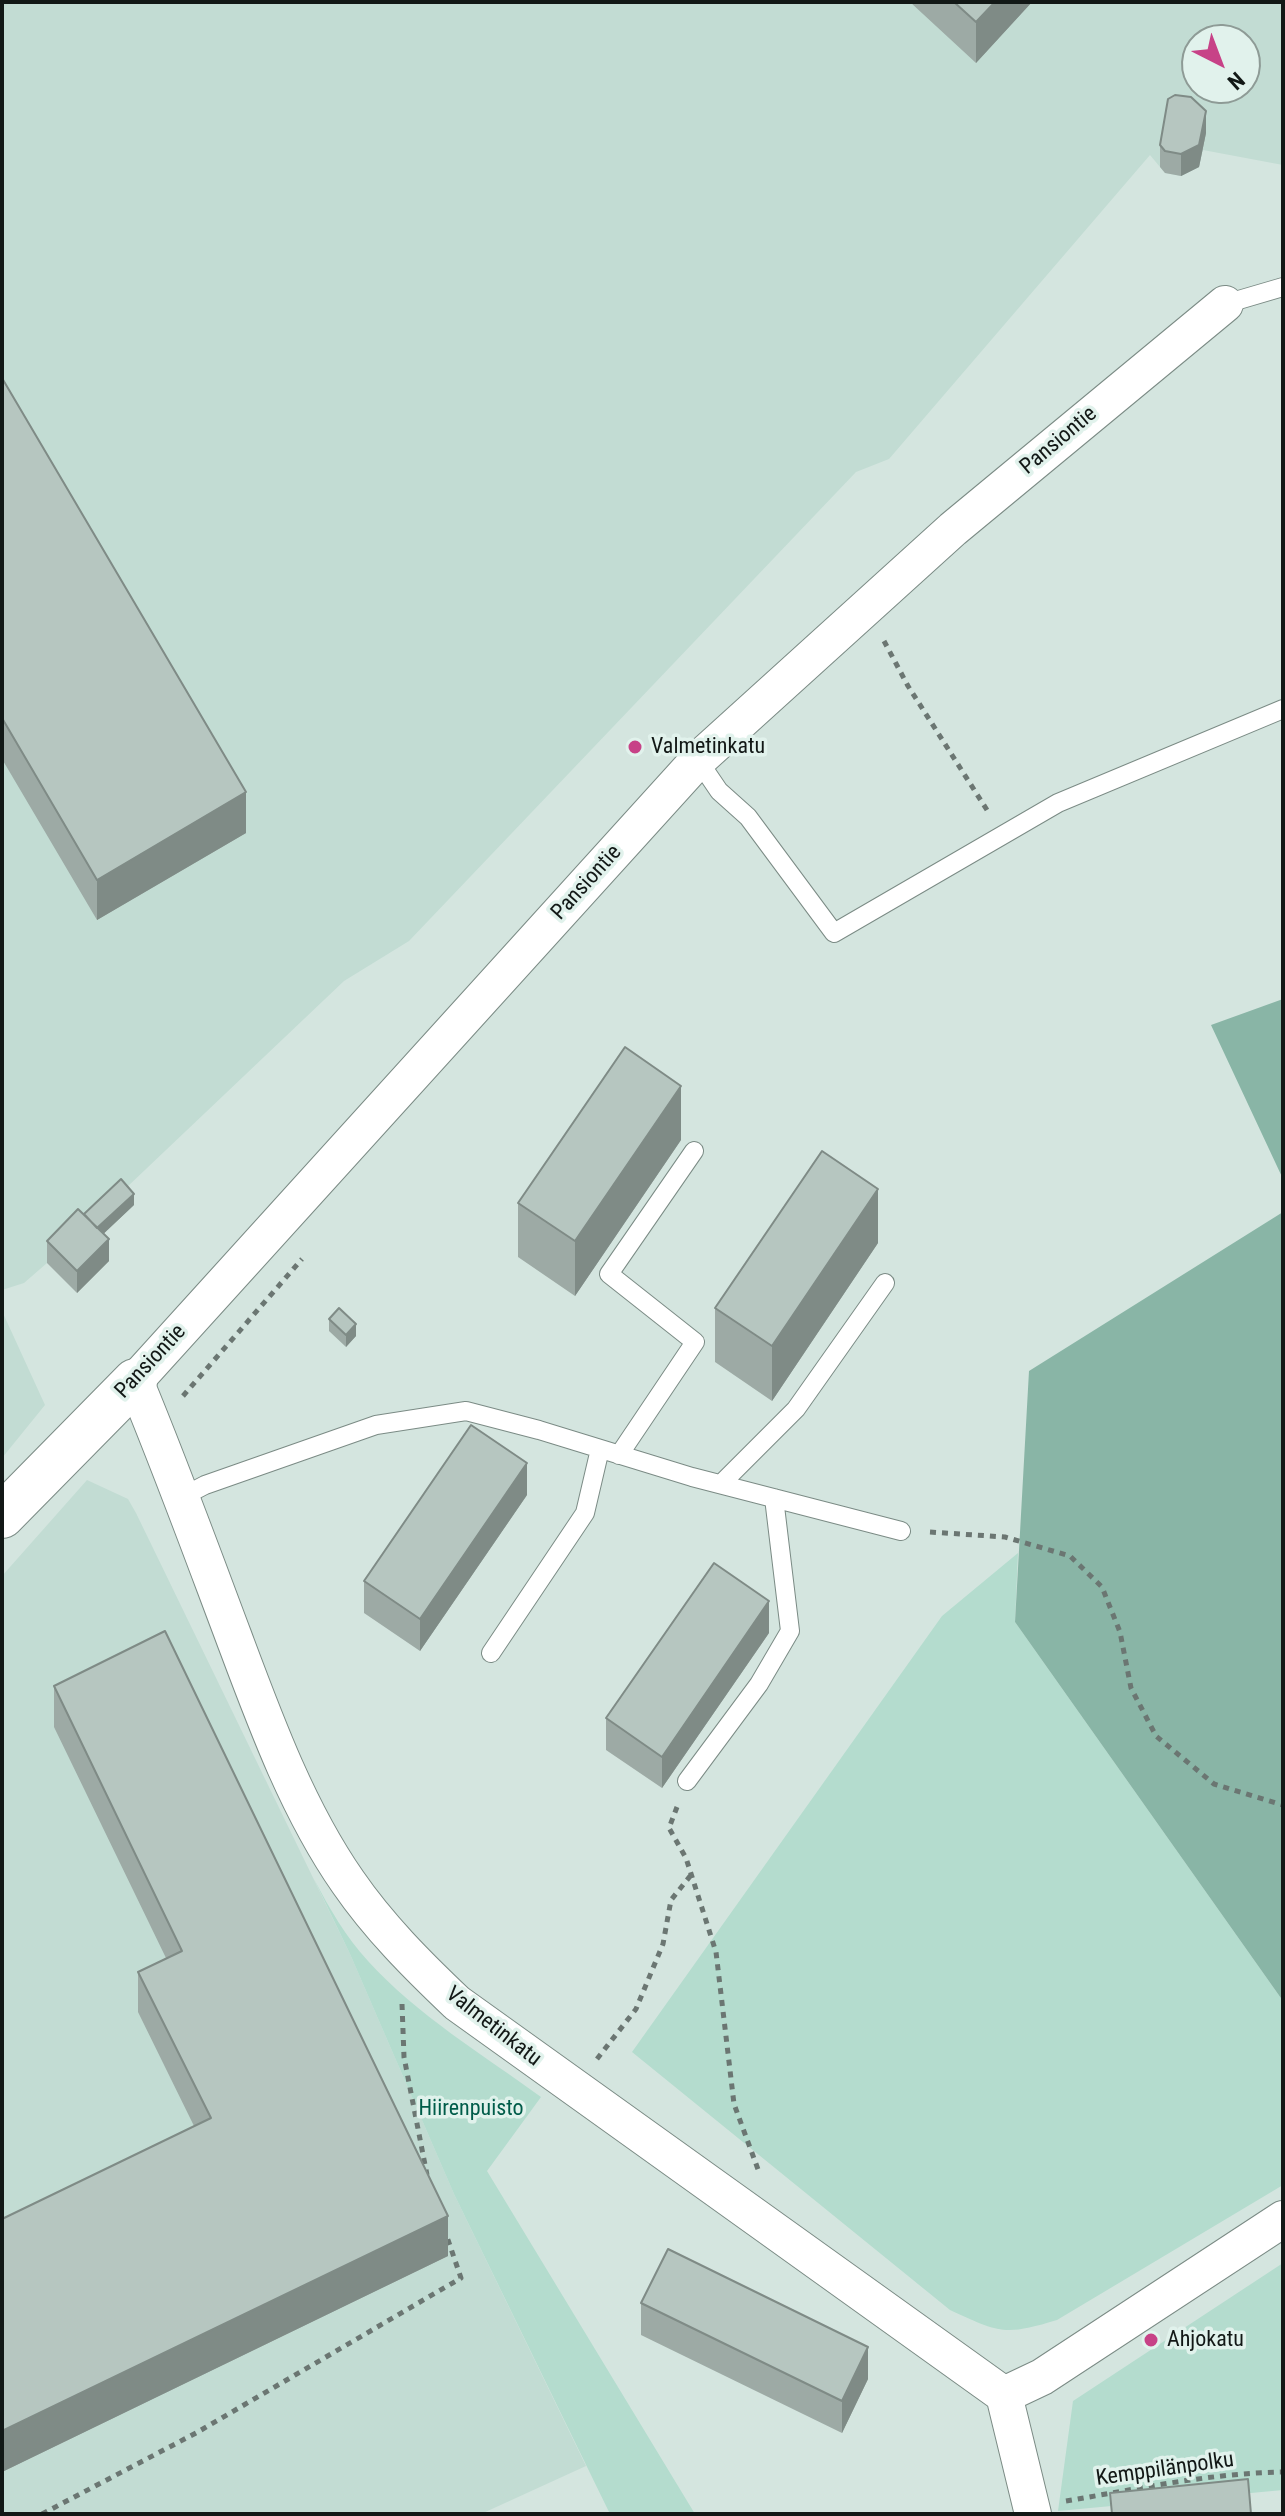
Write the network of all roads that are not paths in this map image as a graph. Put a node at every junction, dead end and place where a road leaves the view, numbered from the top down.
1 (1283, 287) edge
2 (1225, 304) joint
3 (1283, 709) edge
4 (698, 760) junction
5 (694, 1151) dead end
6 (885, 1283) dead end
7 (135, 1381) junction
8 (600, 1449) junction
9 (619, 1455) junction
10 (721, 1484) junction
11 (180, 1498) junction
12 (774, 1498) junction
13 (2, 1516) edge
14 (901, 1531) road end
15 (491, 1653) dead end
16 (687, 1781) road end
17 (1283, 2219) edge
18 (1004, 2395) junction
19 (1043, 2508) edge

1 - 2 lane
2 - 4 street, Pansiontie
3 - 4 lane
4 - 7 street, Pansiontie
5 - 9 lane
6 - 10 lane
7 - 11 street, Valmetinkatu
7 - 13 street, Pansiontie
8 - 9 lane
8 - 11 lane
8 - 15 lane
9 - 10 lane
10 - 12 lane
11 - 18 street, Valmetinkatu
12 - 14 lane
12 - 16 lane
17 - 18 street
18 - 19 street

